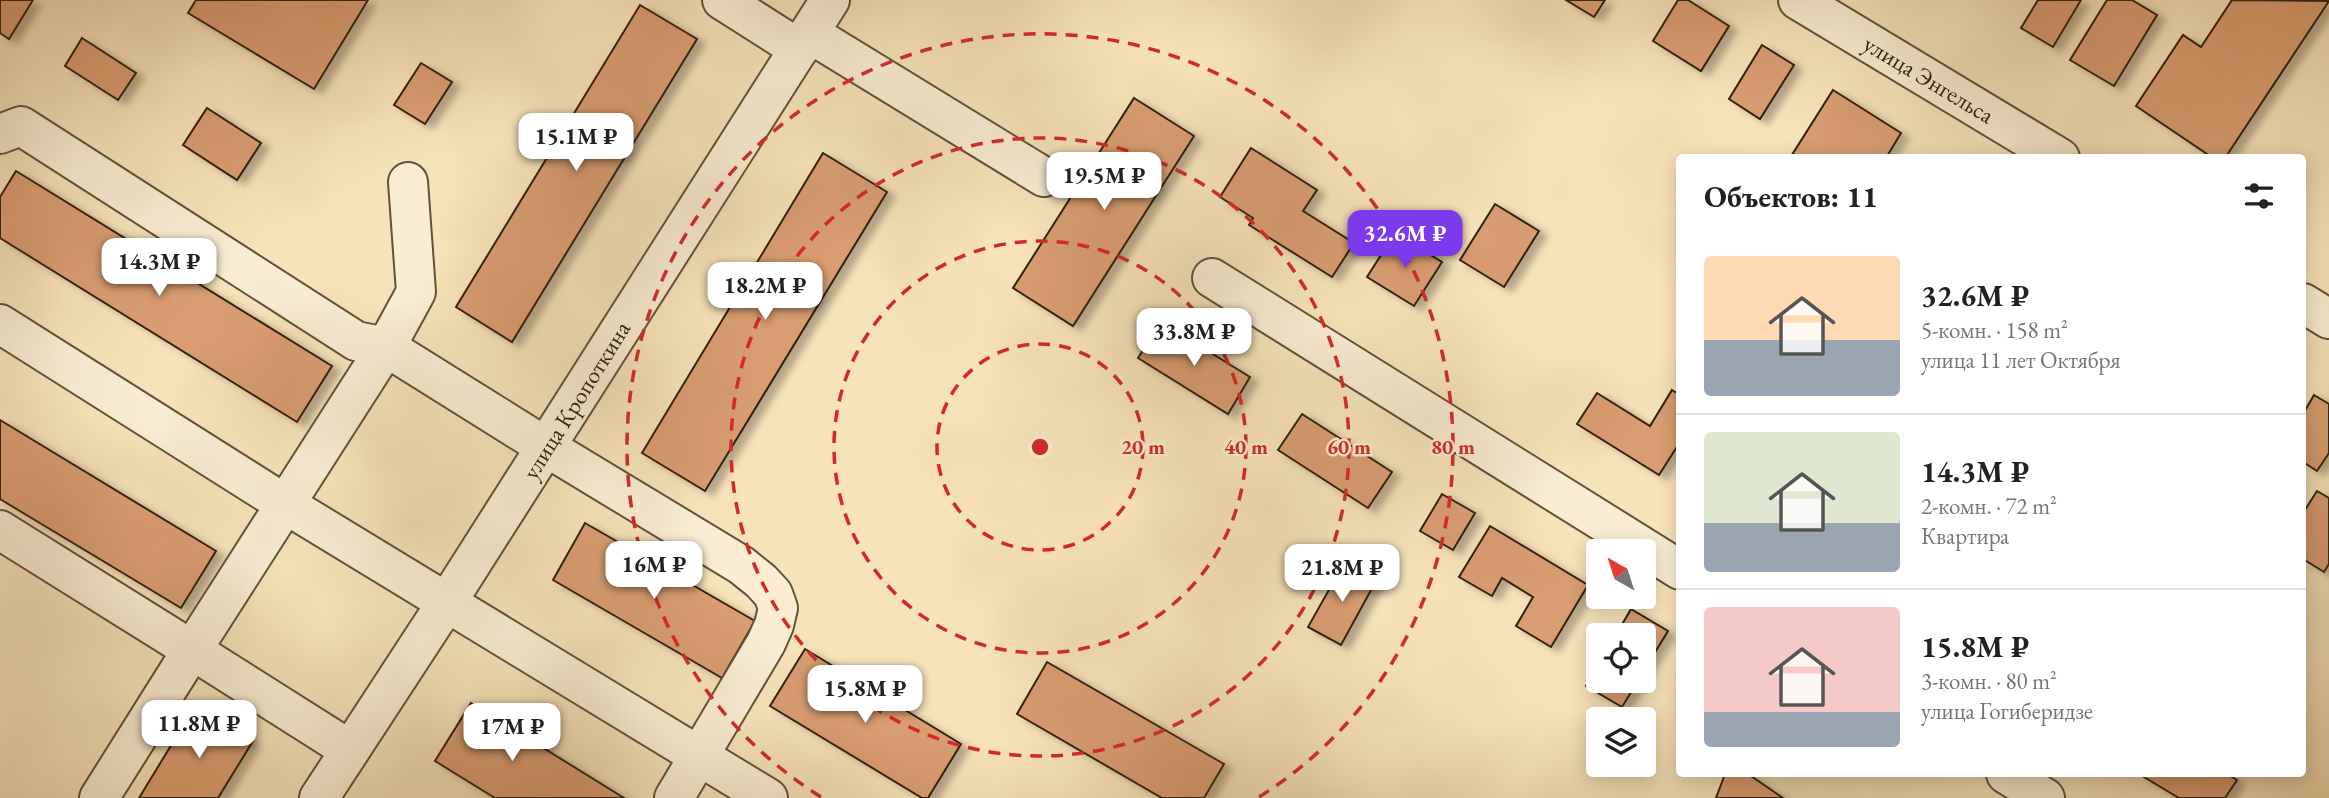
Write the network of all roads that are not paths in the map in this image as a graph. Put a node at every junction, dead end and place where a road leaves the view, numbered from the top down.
1 (722, 0) edge
2 (830, 0) edge
3 (1798, 0) edge
4 (804, 41) junction
5 (0, 134) edge
6 (2053, 154) edge
7 (1044, 177) dead end
8 (408, 182) dead end
9 (1212, 278) dead end
10 (2306, 305) edge
11 (2329, 319) edge
12 (0, 324) edge
13 (386, 346) junction
14 (546, 447) junction
15 (285, 504) junction
16 (0, 530) edge
17 (1676, 568) edge
18 (447, 602) junction
19 (192, 650) junction
20 (350, 750) junction
21 (700, 756) junction
22 (2011, 777) edge
23 (99, 798) edge
24 (319, 798) edge
25 (674, 798) edge
26 (768, 798) edge
27 (2045, 798) edge

1 - 4 street
2 - 4 street, улица Кропоткина
3 - 6 street, улица Энгельса
4 - 7 street
4 - 14 street, улица Кропоткина
5 - 13 street
8 - 13 street
9 - 17 street
10 - 11 street
12 - 15 street
13 - 14 street
13 - 15 street
14 - 18 street, улица Кропоткина
14 - 21 street
15 - 18 street
15 - 19 street
16 - 19 street
18 - 20 street, улица Кропоткина
18 - 21 street
19 - 20 street
19 - 23 street
20 - 24 street, улица Кропоткина
21 - 25 street
21 - 26 street
22 - 27 street

